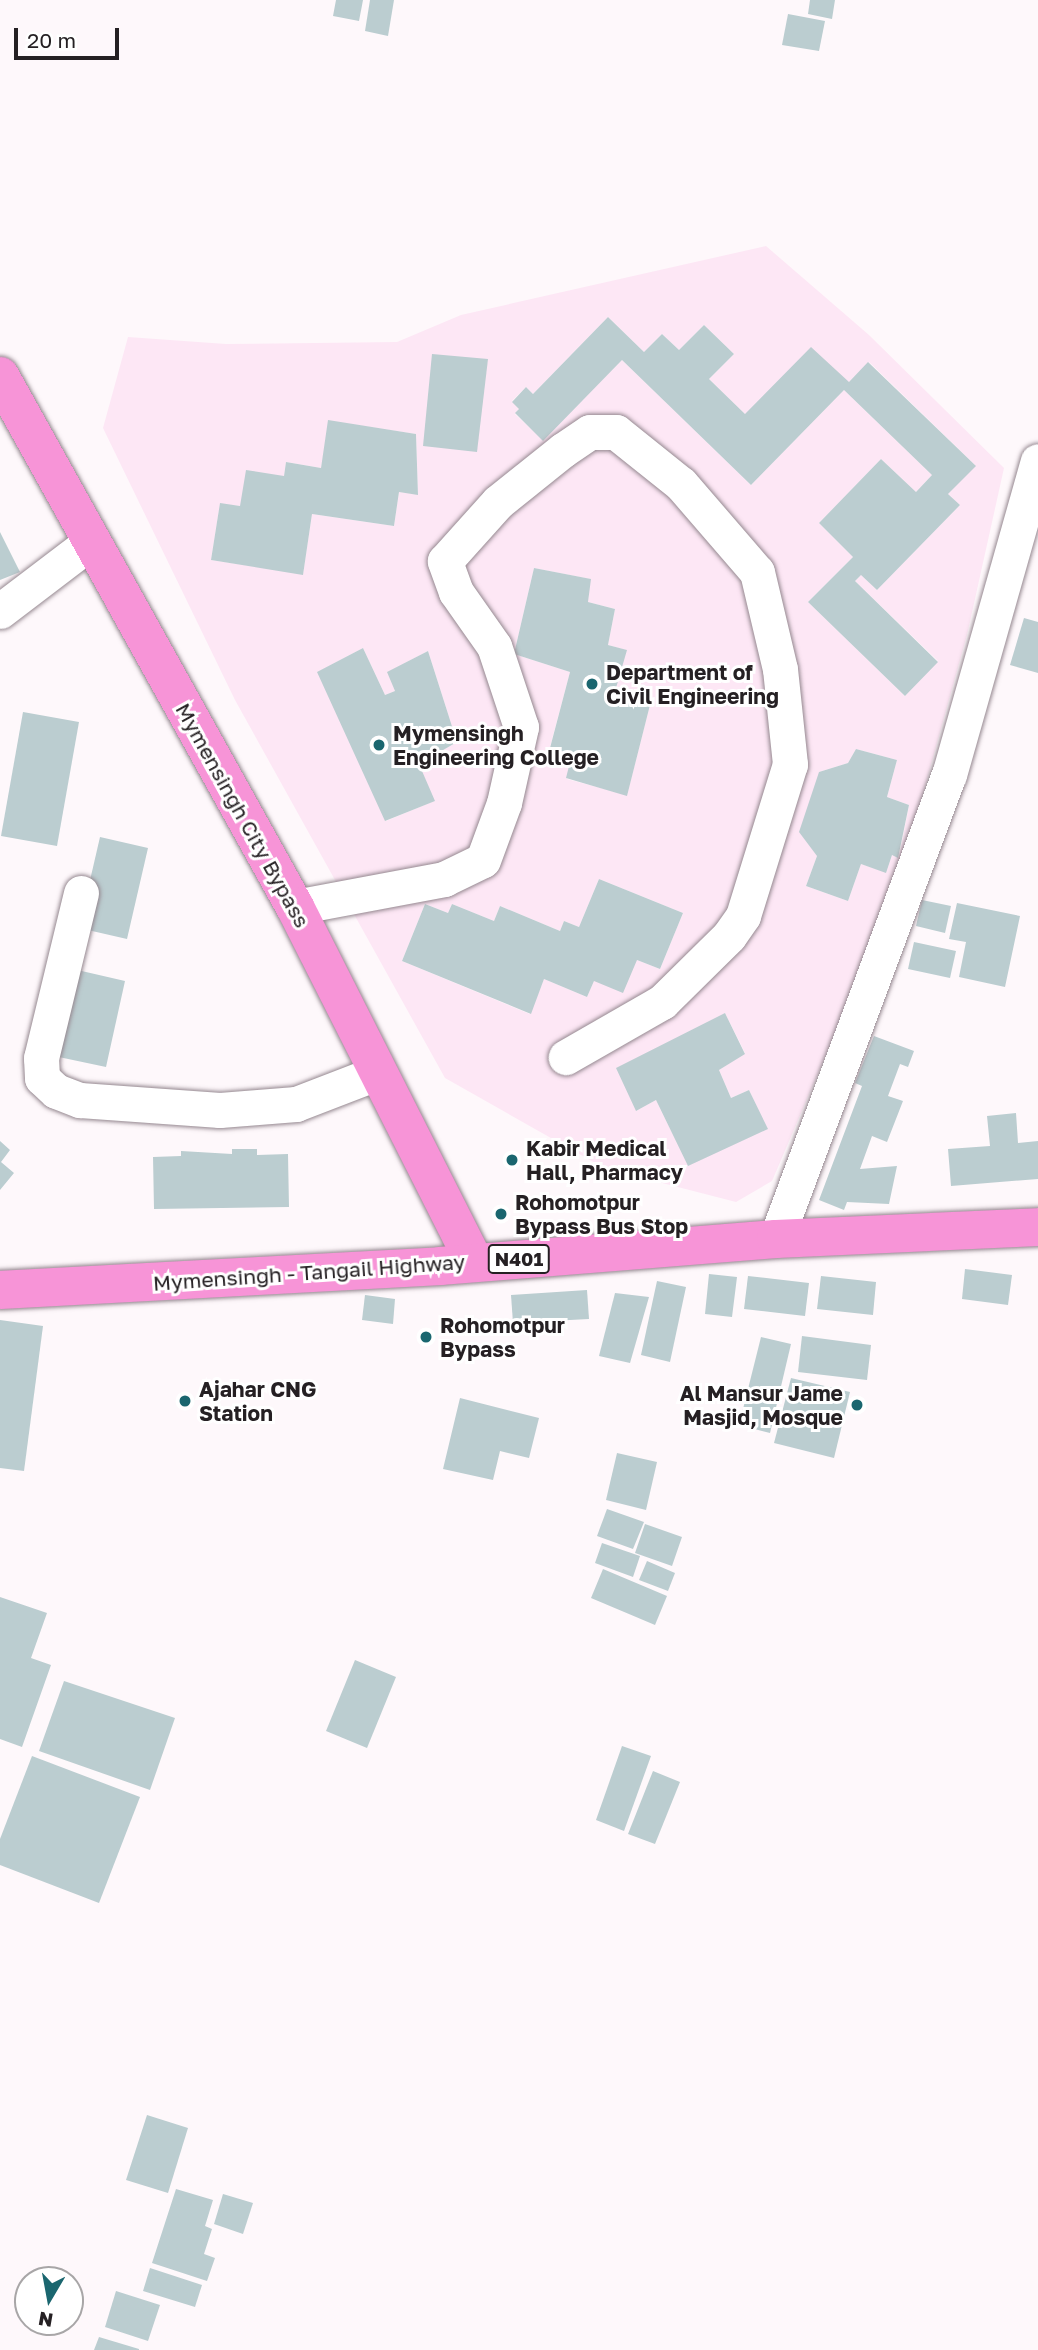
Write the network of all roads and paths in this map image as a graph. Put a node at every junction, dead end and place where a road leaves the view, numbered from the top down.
1 (0, 376) edge
2 (1038, 461) edge
3 (92, 541) junction
4 (0, 611) edge
5 (81, 893) dead end
6 (295, 907) junction
7 (566, 1057) dead end
8 (379, 1072) junction
9 (1038, 1227) edge
10 (776, 1239) junction
11 (474, 1261) junction
12 (0, 1290) edge

1 - 3 highway, Mymensingh City Bypass
2 - 10 street
3 - 4 street
3 - 6 highway, Mymensingh City Bypass
5 - 8 street
6 - 7 street
6 - 8 highway, Mymensingh City Bypass
8 - 11 highway, Mymensingh City Bypass
9 - 10 highway, Mymensingh - Tangail Highway / N401
10 - 11 highway, Mymensingh - Tangail Highway / N401
11 - 12 highway, Mymensingh - Tangail Highway / N401

